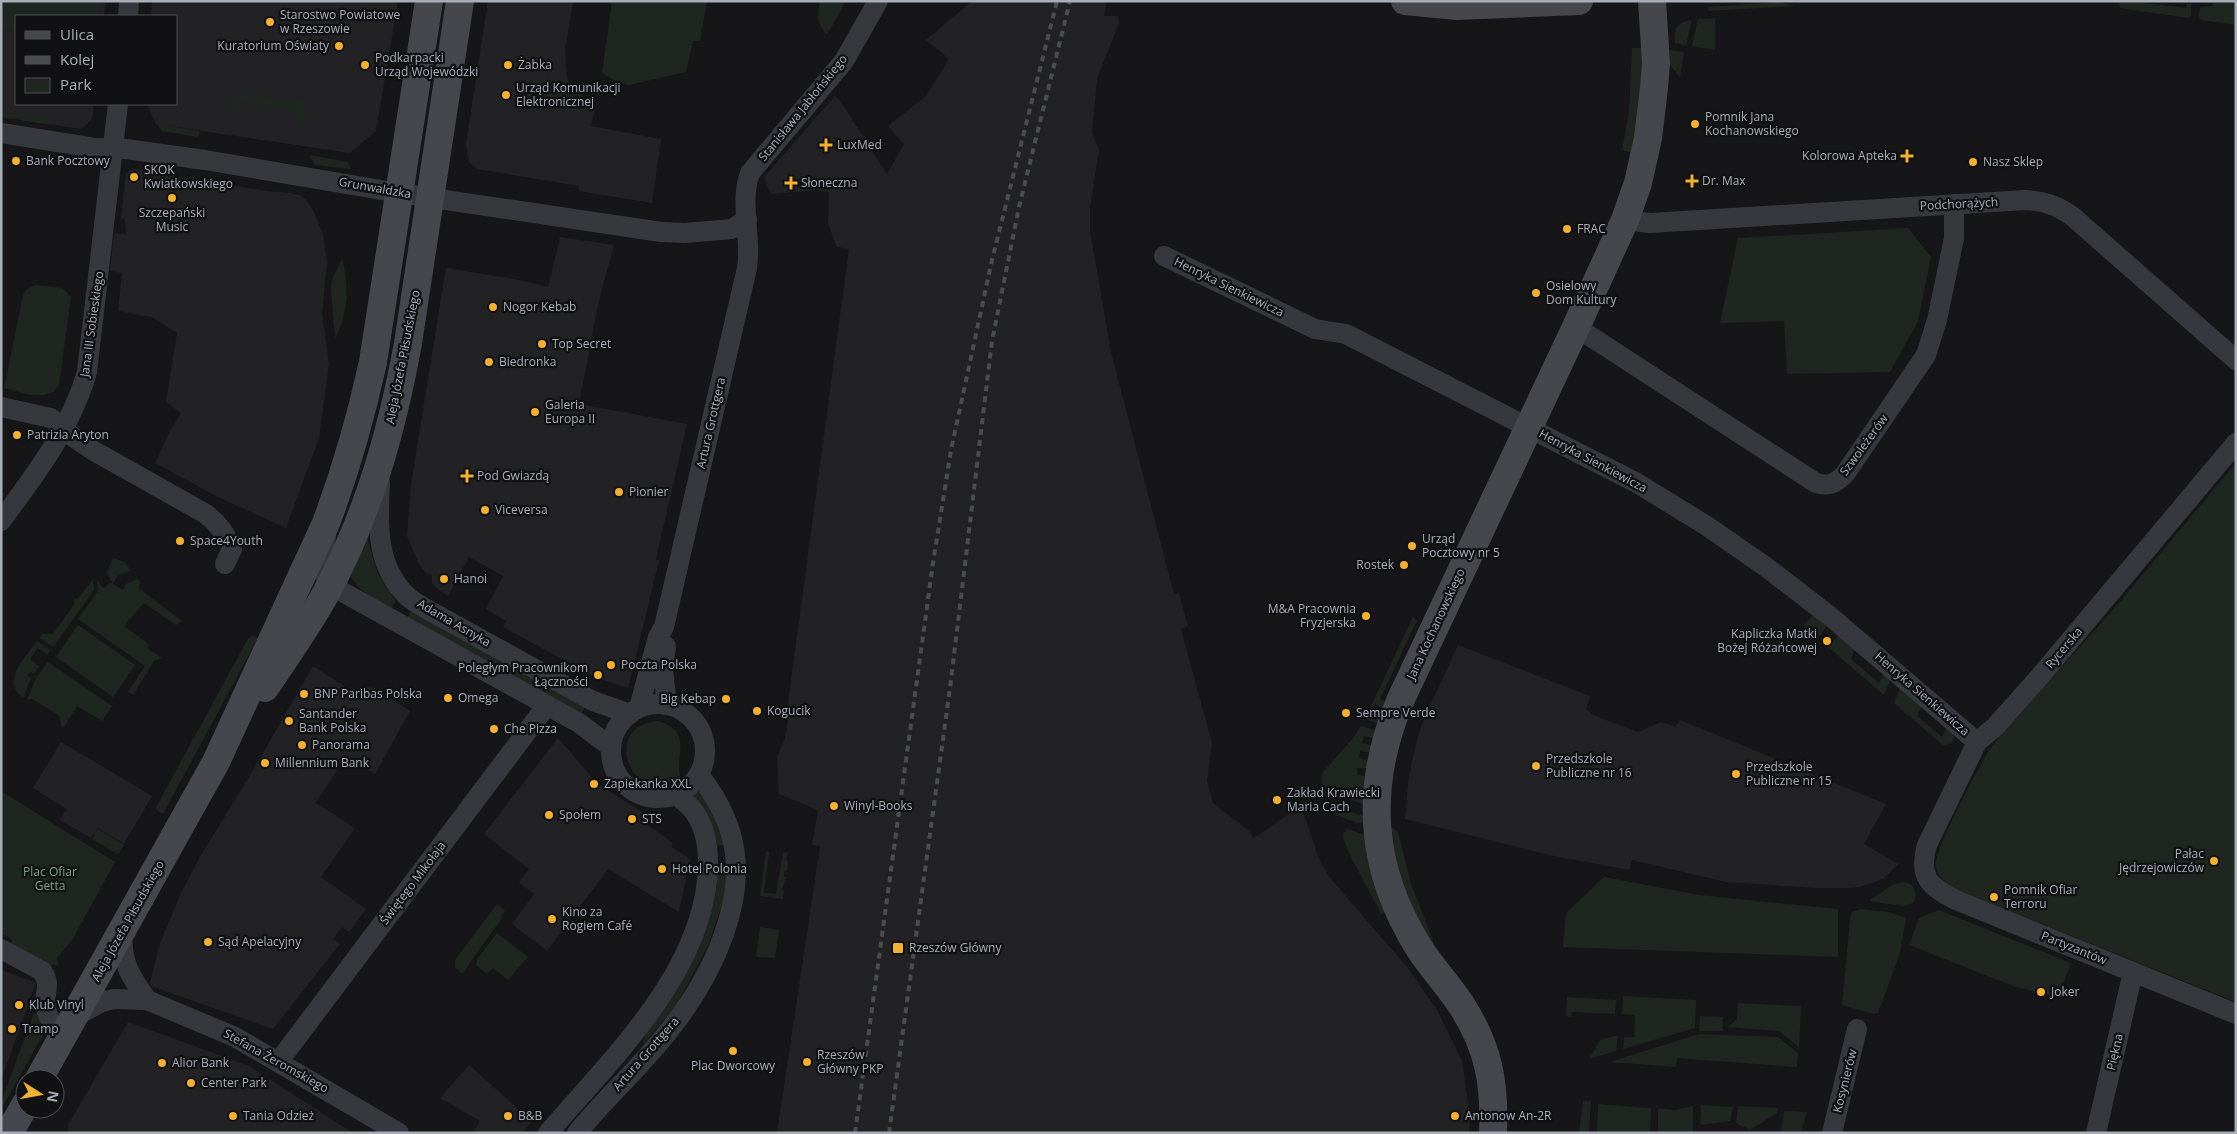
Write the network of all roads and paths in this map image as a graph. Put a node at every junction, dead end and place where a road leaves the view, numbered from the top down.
1 (129, 1) edge
2 (429, 1) edge
3 (460, 1) edge
4 (878, 1) edge
5 (1405, 1) edge
6 (1579, 1) edge
7 (1652, 1) edge
8 (128, 15) edge
9 (118, 105) edge
10 (1, 133) edge
11 (113, 149) junction
12 (399, 193) junction
13 (430, 197) junction
14 (1954, 204) junction
15 (747, 219) junction
16 (1625, 220) junction
17 (1164, 256) dead end
18 (1576, 327) junction
19 (2236, 360) edge
20 (1, 407) edge
21 (1528, 427) junction
22 (64, 428) junction
23 (2236, 443) edge
24 (381, 460) junction
25 (1, 521) edge
26 (326, 523) junction
27 (225, 564) dead end
28 (330, 583) junction
29 (664, 627) junction
30 (547, 705) junction
31 (667, 705) junction
32 (634, 711) junction
33 (1977, 742) junction
34 (611, 748) junction
35 (216, 762) junction
36 (699, 774) junction
37 (676, 795) junction
38 (1923, 869) joint
39 (122, 931) junction
40 (4, 950) edge
41 (2133, 972) junction
42 (148, 1000) junction
43 (2236, 1014) edge
44 (74, 1018) junction
45 (1857, 1029) dead end
46 (61, 1041) junction
47 (279, 1061) junction
48 (46, 1069) edge
49 (17, 1119) edge
50 (9, 1133) edge
51 (399, 1133) edge
52 (548, 1133) edge
53 (577, 1133) edge
54 (1493, 1133) edge
55 (1832, 1133) edge
56 (2096, 1133) edge

1 - 8 street
2 - 12 main road, Aleja Józefa Piłsudskiego
3 - 13 main road, Aleja Józefa Piłsudskiego
4 - 15 street, Stanisława Jabłońskiego
5 - 6 main road
7 - 16 main road, Jana Kochanowskiego
9 - 11 street, Jana III Sobieskiego
10 - 11 street, Grunwaldzka
11 - 12 street, Grunwaldzka
11 - 22 street, Jana III Sobieskiego
12 - 13 street, Grunwaldzka
12 - 26 main road, Aleja Józefa Piłsudskiego
13 - 15 street, Grunwaldzka
13 - 24 main road, Aleja Józefa Piłsudskiego
14 - 16 street, Podchorążych
14 - 18 street, Szwoleżerów
14 - 19 street, Podchorążych
15 - 29 street, Artura Grottgera
16 - 18 main road, Jana Kochanowskiego
17 - 21 street, Henryka Sienkiewicza
18 - 21 main road, Jana Kochanowskiego
20 - 22 street
21 - 33 street, Henryka Sienkiewicza
21 - 54 main road, Jana Kochanowskiego
22 - 25 street, Jana III Sobieskiego
22 - 27 street
23 - 33 street, Rycerska
24 - 28 main road, Aleja Józefa Piłsudskiego
24 - 32 street, Adama Asnyka
26 - 28 street
26 - 35 main road, Aleja Józefa Piłsudskiego
28 - 30 street, Adama Asnyka
28 - 35 main road, Aleja Józefa Piłsudskiego
29 - 31 street, Artura Grottgera
29 - 32 street, Artura Grottgera
30 - 34 street, Adama Asnyka
30 - 47 street, Świętego Mikołaja
31 - 32 street
31 - 36 street
32 - 34 street
33 - 38 street, Rycerska
34 - 37 street
35 - 39 main road, Aleja Józefa Piłsudskiego
36 - 37 street
36 - 53 street, Artura Grottgera
37 - 52 street, Artura Grottgera
38 - 41 street, Partyzantów
39 - 42 street
39 - 44 main road, Aleja Józefa Piłsudskiego
40 - 46 street
41 - 43 street, Partyzantów
41 - 56 street, Piękna
42 - 44 street, Stefana Żeromskiego
42 - 47 street, Stefana Żeromskiego
44 - 46 main road, Aleja Józefa Piłsudskiego
45 - 55 street, Kosynierów
46 - 48 main road, Aleja Józefa Piłsudskiego
47 - 51 street, Stefana Żeromskiego
49 - 50 main road

